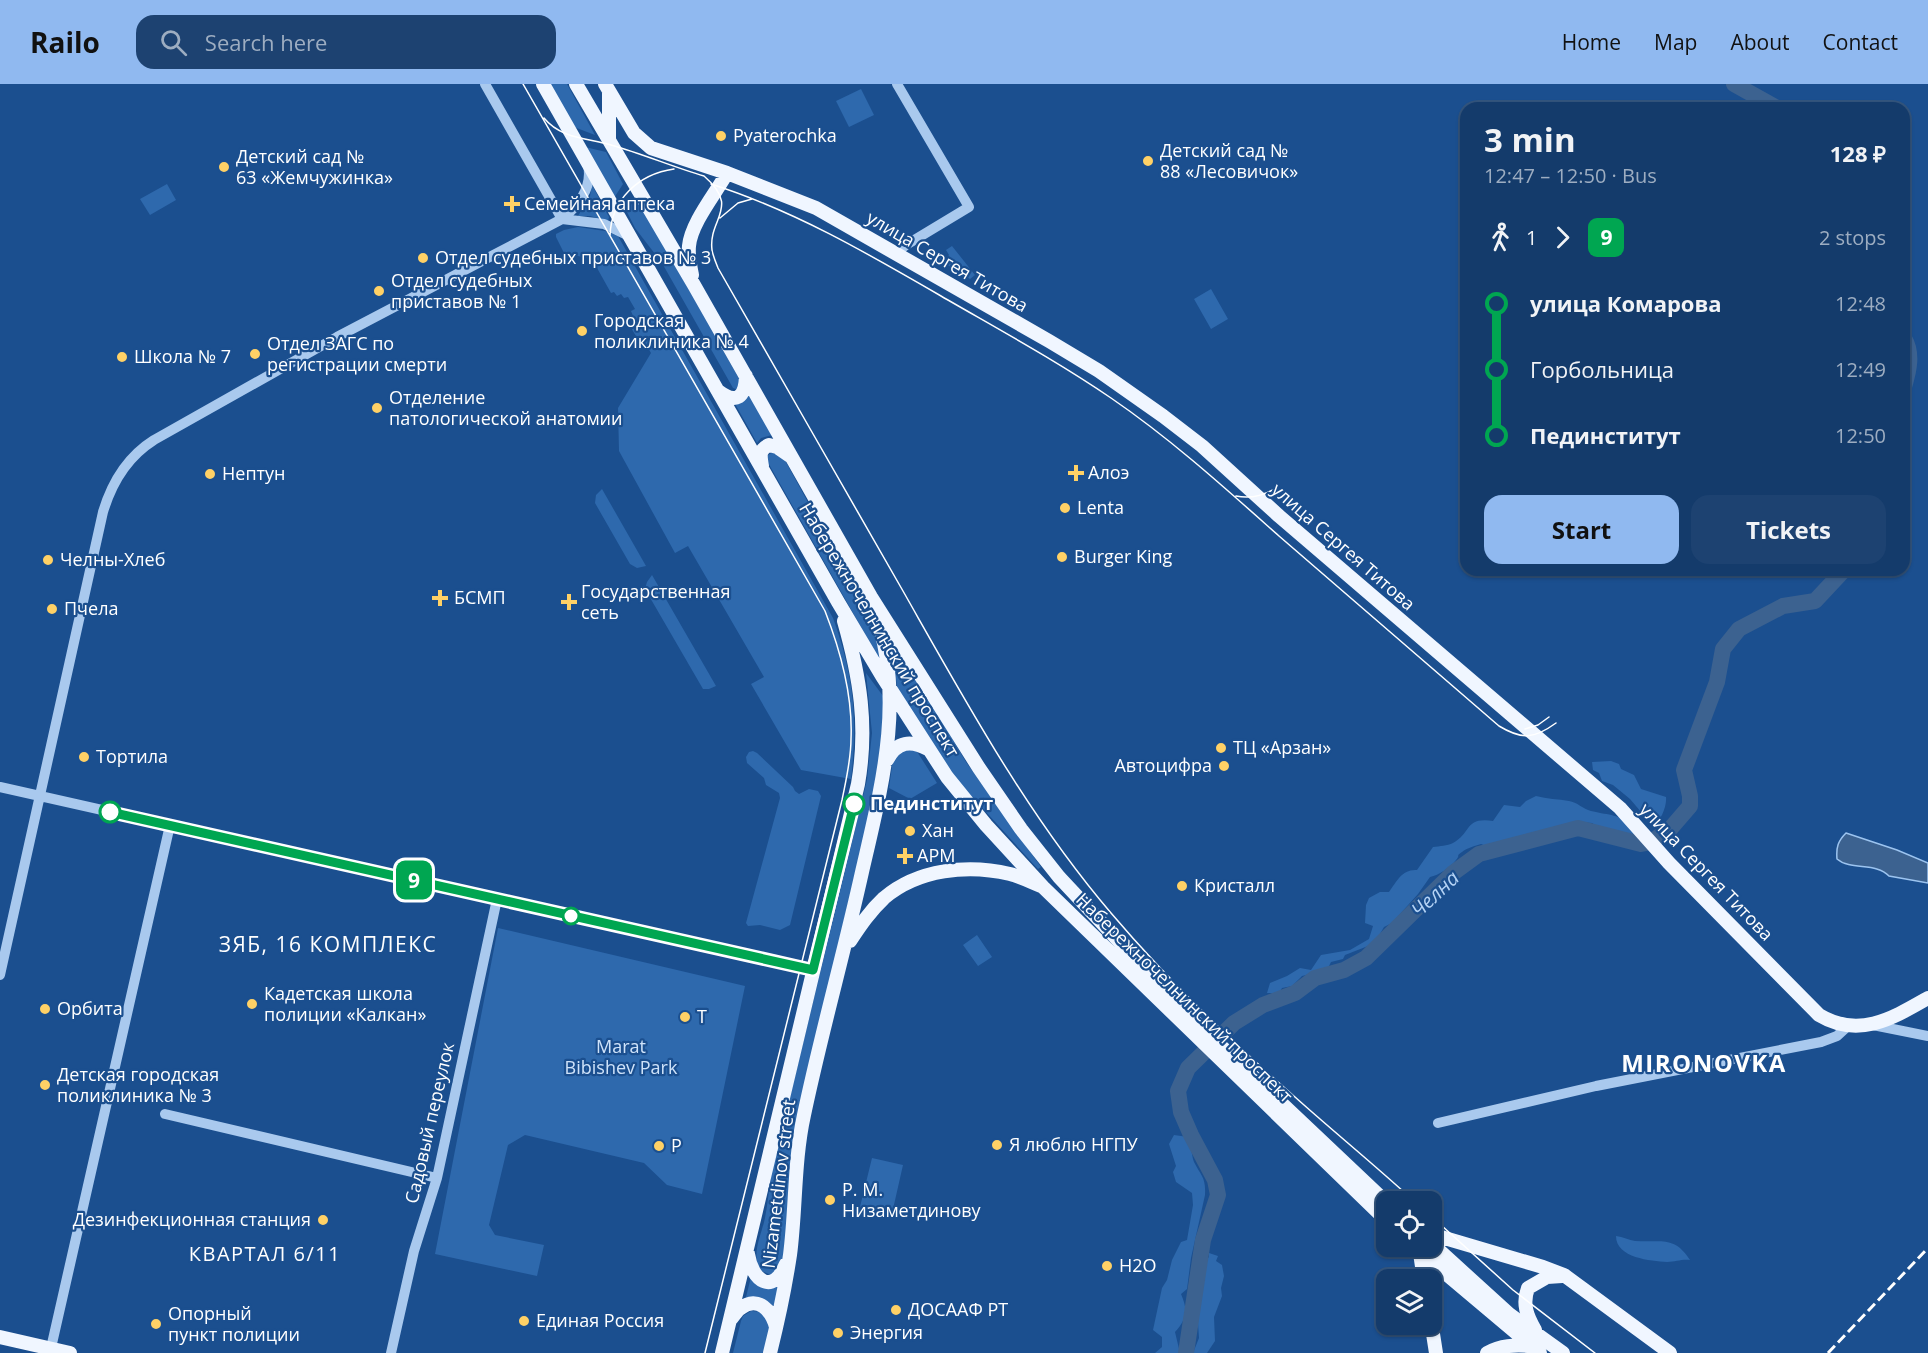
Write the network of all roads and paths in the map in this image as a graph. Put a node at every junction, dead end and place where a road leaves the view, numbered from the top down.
1 (485, 84) edge
2 (543, 84) edge
3 (576, 84) edge
4 (897, 84) edge
5 (607, 87) edge
6 (609, 142) junction
7 (587, 162) junction
8 (728, 174) junction
9 (561, 219) junction
10 (629, 236) junction
11 (895, 254) junction
12 (694, 285) junction
13 (746, 376) junction
14 (718, 391) junction
15 (792, 457) junction
16 (764, 471) junction
17 (871, 597) junction
18 (838, 602) junction
19 (890, 688) junction
20 (928, 749) junction
21 (886, 762) junction
22 (0, 787) edge
23 (40, 796) junction
24 (170, 825) junction
25 (1043, 887) junction
26 (497, 899) junction
27 (845, 948) junction
28 (813, 970) junction
29 (0, 975) edge
30 (1928, 998) edge
31 (1185, 1019) junction
32 (1850, 1024) junction
33 (1871, 1025) junction
34 (1928, 1036) edge
35 (1258, 1089) junction
36 (165, 1114) dead end
37 (1438, 1123) dead end
38 (437, 1178) junction
39 (1376, 1193) edge
40 (1376, 1210) edge
41 (1442, 1237) edge
42 (747, 1249) junction
43 (1442, 1253) edge
44 (790, 1255) junction
45 (1425, 1257) edge
46 (1564, 1275) junction
47 (730, 1321) junction
48 (776, 1329) junction
49 (1433, 1335) edge
50 (0, 1337) edge
51 (1536, 1344) edge
52 (51, 1348) junction
53 (70, 1353) edge
54 (392, 1353) edge
55 (722, 1353) edge
56 (770, 1353) edge
57 (1436, 1353) edge
58 (1486, 1353) edge
59 (1563, 1353) edge
60 (1670, 1353) edge

1 - 9 street
2 - 7 main road, Набережночелнинский проспект
3 - 6 main road, Набережночелнинский проспект
4 - 11 street
5 - 6 main road
5 - 8 main road, улица Сергея Титова
6 - 12 main road, Набережночелнинский проспект
7 - 9 street
7 - 10 main road, Набережночелнинский проспект
8 - 11 main road, улица Сергея Титова
8 - 12 main road
9 - 10 street
9 - 23 street
10 - 14 main road, Набережночелнинский проспект
11 - 32 main road, улица Сергея Титова
12 - 13 main road, Набережночелнинский проспект
13 - 14 main road
13 - 15 main road, Набережночелнинский проспект
14 - 16 main road, Набережночелнинский проспект
15 - 16 main road
15 - 17 main road, Набережночелнинский проспект
16 - 18 main road, Набережночелнинский проспект
17 - 19 main road, Nizametdinov street
17 - 31 main road, Набережночелнинский проспект
18 - 19 main road, Набережночелнинский проспект
18 - 28 main road, Nizametdinov street
19 - 20 main road, Набережночелнинский проспект
19 - 21 main road, Nizametdinov street
20 - 21 main road
20 - 25 main road, Набережночелнинский проспект
21 - 27 main road, Nizametdinov street
22 - 23 street
23 - 24 street
23 - 29 street
24 - 26 street
24 - 52 street
25 - 27 main road
25 - 31 main road, Набережночелнинский проспект
26 - 28 street
26 - 38 street, Садовый переулок
27 - 44 main road, Nizametdinov street
28 - 42 main road, Nizametdinov street
30 - 33 main road
31 - 35 main road, Набережночелнинский проспект
32 - 33 main road, улица Сергея Титова
32 - 37 street
33 - 34 street
35 - 39 main road, Набережночелнинский проспект
35 - 40 main road, Набережночелнинский проспект
36 - 38 street
38 - 54 street, Садовый переулок
41 - 46 main road
42 - 44 main road
42 - 47 main road, Nizametdinov street
43 - 51 main road
44 - 48 main road, Nizametdinov street
45 - 51 main road
46 - 51 main road
46 - 60 main road
47 - 48 main road
47 - 55 main road, Nizametdinov street
48 - 56 main road, Nizametdinov street
49 - 57 main road
50 - 52 main road
51 - 58 main road
51 - 59 main road
52 - 53 main road

